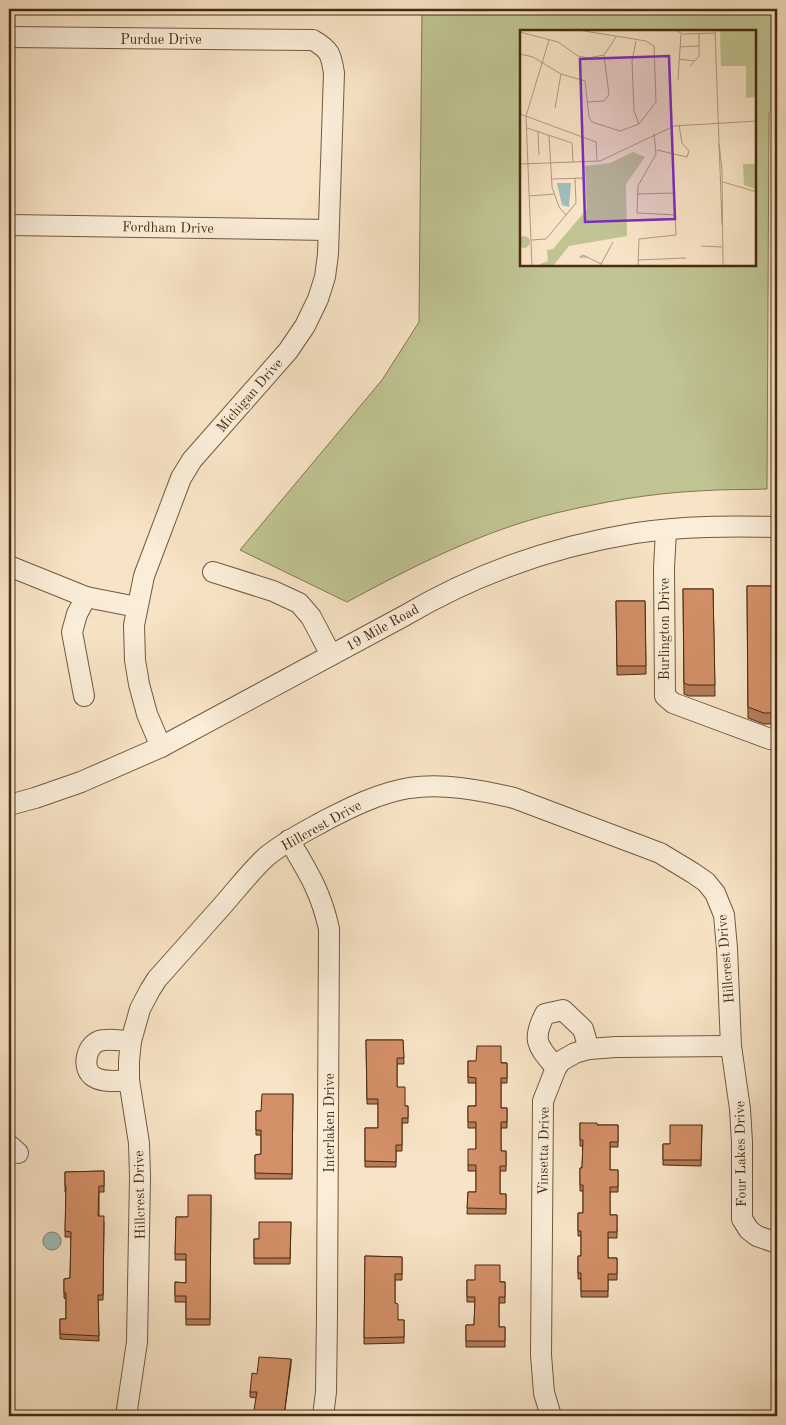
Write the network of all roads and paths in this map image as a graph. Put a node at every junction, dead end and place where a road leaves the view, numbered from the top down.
1 (9, 37) edge
2 (313, 40) joint
3 (9, 225) edge
4 (328, 230) junction
5 (777, 527) edge
6 (666, 530) junction
7 (9, 566) edge
8 (213, 572) dead end
9 (86, 597) junction
10 (137, 607) junction
11 (331, 654) junction
12 (84, 696) dead end
13 (777, 738) edge
14 (161, 747) junction
15 (9, 805) edge
16 (288, 840) junction
17 (131, 1041) junction
18 (731, 1046) junction
19 (589, 1049) junction
20 (556, 1068) junction
21 (129, 1080) junction
22 (777, 1243) edge
23 (126, 1416) edge
24 (323, 1416) edge
25 (551, 1416) edge

1 - 2 street, Purdue Drive
2 - 4 street, Michigan Drive
3 - 4 street, Fordham Drive
4 - 10 street, Michigan Drive
5 - 6 street, 19 Mile Road
6 - 11 street, 19 Mile Road
6 - 13 street, Burlington Drive
7 - 9 street
8 - 11 street
9 - 10 street
9 - 12 street
10 - 14 street, Michigan Drive
11 - 14 street, 19 Mile Road
14 - 15 street, 19 Mile Road
16 - 17 street, Hillcrest Drive
16 - 18 street, Hillcrest Drive
16 - 24 street, Interlaken Drive
17 - 21 street, Hillcrest Drive
17 - 21 street
18 - 19 street
18 - 22 street, Four Lakes Drive
19 - 20 street
19 - 20 street
20 - 25 street, Vinsetta Drive
21 - 23 street, Hillcrest Drive

